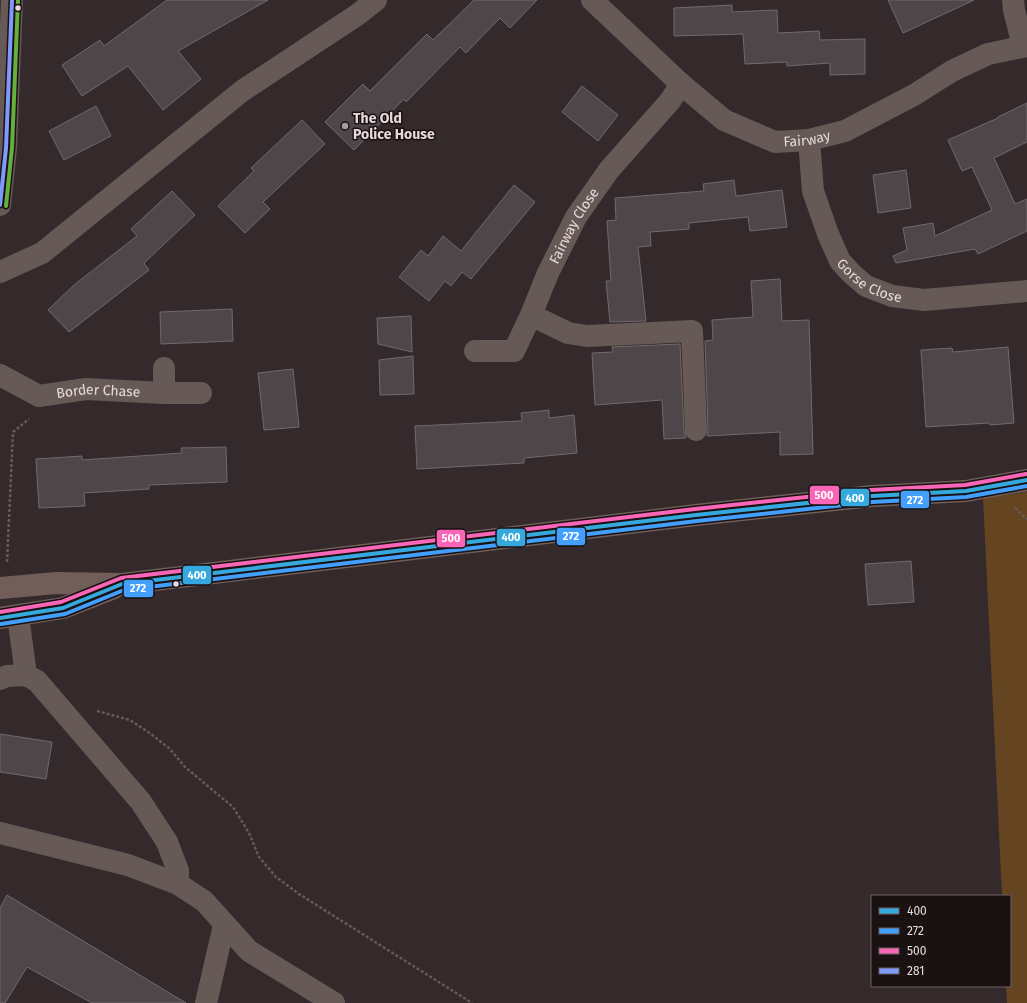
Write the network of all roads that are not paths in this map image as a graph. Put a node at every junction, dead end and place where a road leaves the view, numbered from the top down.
1 (12, 0) edge
2 (376, 0) edge
3 (592, 0) edge
4 (1013, 0) edge
5 (1025, 46) edge
6 (681, 84) junction
7 (809, 140) junction
8 (0, 205) edge
9 (0, 272) edge
10 (1027, 291) edge
11 (531, 315) junction
12 (476, 351) dead end
13 (164, 368) dead end
14 (0, 375) edge
15 (164, 393) junction
16 (201, 393) dead end
17 (696, 430) dead end
18 (1027, 480) edge
19 (122, 584) junction
20 (3, 588) edge
21 (9, 617) edge
22 (26, 675) junction
23 (0, 679) edge
24 (0, 833) edge
25 (178, 884) junction
26 (224, 925) junction
27 (206, 1003) edge
28 (334, 1003) edge

1 - 8 street
2 - 9 street
3 - 6 street, Fairway
4 - 5 street
5 - 7 street, Fairway
6 - 7 street, Fairway
6 - 11 street, Fairway Close
7 - 10 street, Gorse Close
11 - 12 street, Fairway Close
11 - 17 street
13 - 15 street
14 - 15 street, Border Chase
15 - 16 street, Border Chase
18 - 19 highway
19 - 20 highway
19 - 21 highway
21 - 22 street
22 - 23 street
22 - 25 street
24 - 25 street
25 - 26 street
26 - 27 street
26 - 28 street

